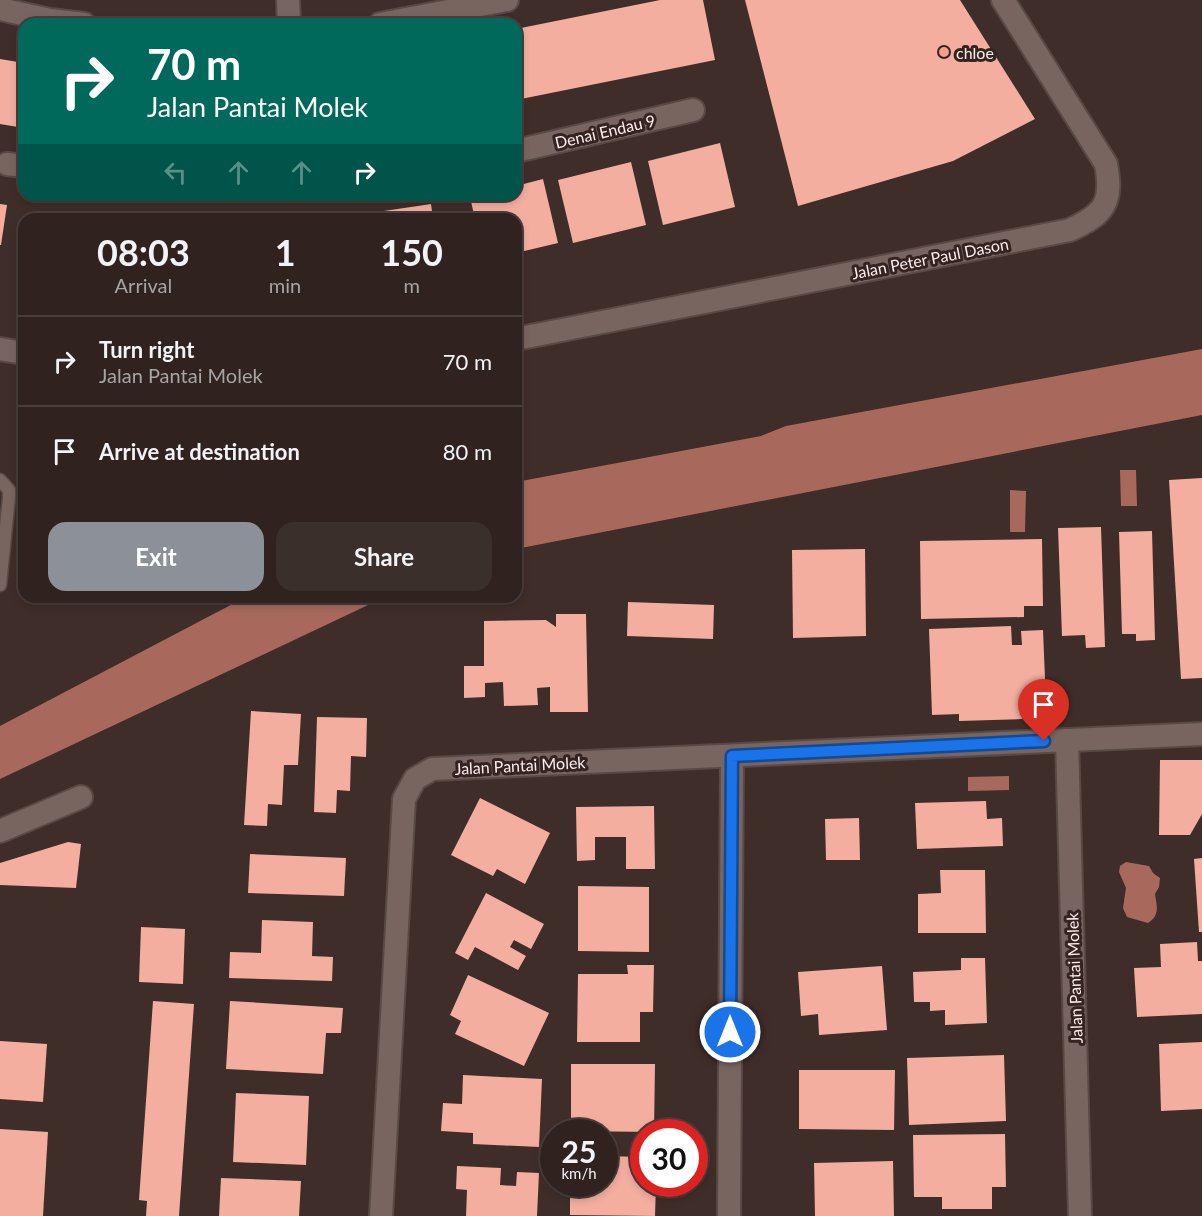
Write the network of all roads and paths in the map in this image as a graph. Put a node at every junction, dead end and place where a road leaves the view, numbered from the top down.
1 (288, 0) edge
2 (507, 0) edge
3 (1002, 0) edge
4 (0, 9) edge
5 (41, 18) edge
6 (290, 18) edge
7 (412, 18) edge
8 (693, 110) dead end
9 (522, 150) edge
10 (522, 338) edge
11 (0, 350) edge
12 (18, 352) edge
13 (0, 480) edge
14 (0, 585) edge
15 (1202, 734) edge
16 (1067, 740) junction
17 (732, 756) junction
18 (81, 797) dead end
19 (0, 831) edge
20 (381, 1216) edge
21 (729, 1216) edge
22 (1080, 1216) edge

1 - 6 street
2 - 7 street
3 - 10 street, Jalan Peter Paul Dason
4 - 5 street
8 - 9 street, Denai Endau 9
11 - 12 street
13 - 14 lane
15 - 16 street, Jalan Pantai Molek
16 - 17 street, Jalan Pantai Molek
16 - 22 street, Jalan Pantai Molek
17 - 20 street, Jalan Pantai Molek
17 - 21 street
18 - 19 street

